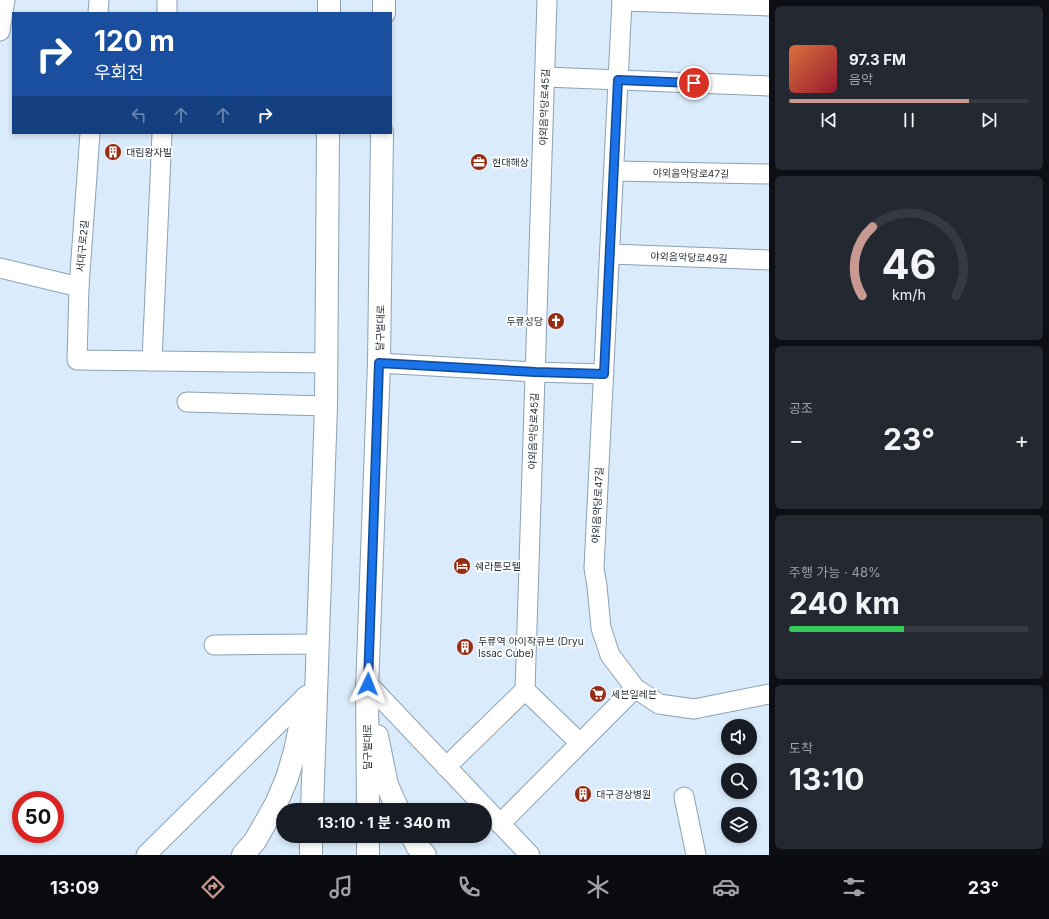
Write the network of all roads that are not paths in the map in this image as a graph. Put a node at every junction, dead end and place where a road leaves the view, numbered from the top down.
1 (5, 0) edge
2 (99, 0) edge
3 (167, 0) edge
4 (329, 0) edge
5 (384, 0) edge
6 (547, 0) edge
7 (622, 1) edge
8 (769, 6) edge
9 (98, 12) edge
10 (167, 12) edge
11 (329, 12) edge
12 (384, 12) edge
13 (0, 31) edge
14 (545, 77) junction
15 (618, 80) junction
16 (769, 86) edge
17 (90, 134) edge
18 (162, 134) edge
19 (328, 134) edge
20 (382, 134) edge
21 (614, 171) junction
22 (769, 174) edge
23 (610, 254) junction
24 (769, 260) edge
25 (0, 268) edge
26 (79, 286) junction
27 (152, 361) junction
28 (379, 363) junction
29 (327, 364) junction
30 (535, 372) junction
31 (604, 374) junction
32 (187, 402) dead end
33 (326, 406) junction
34 (318, 644) junction
35 (214, 645) dead end
36 (367, 687) junction
37 (635, 688) junction
38 (525, 690) junction
39 (769, 694) edge
40 (307, 695) junction
41 (580, 743) junction
42 (446, 767) junction
43 (684, 797) dead end
44 (312, 803) edge
45 (368, 803) edge
46 (395, 803) edge
47 (500, 824) junction
48 (311, 843) edge
49 (368, 843) edge
50 (416, 843) edge
51 (146, 855) edge
52 (243, 855) edge
53 (311, 855) edge
54 (368, 855) edge
55 (425, 855) edge
56 (530, 855) edge
57 (696, 855) edge

1 - 13 street
2 - 9 street
3 - 10 street
4 - 11 main road
5 - 12 main road
6 - 14 street, 야외음악당로45길
7 - 8 street, 야외음악당로47길
7 - 15 street, 야외음악당로47길
14 - 15 street
14 - 30 street, 야외음악당로45길
15 - 16 street
15 - 21 street, 야외음악당로47길
17 - 26 street, 서대구로2길
18 - 27 street
19 - 29 main road
20 - 28 main road, 달구벌대로
21 - 22 street, 야외음악당로47길
21 - 23 street, 야외음악당로47길
23 - 24 street, 야외음악당로49길
23 - 31 street, 야외음악당로47길
25 - 26 street
26 - 27 street, 서대구로2길
27 - 29 street
28 - 30 street
28 - 36 main road, 달구벌대로
29 - 33 main road
30 - 31 street
30 - 38 street, 야외음악당로45길
31 - 37 street, 야외음악당로47길
32 - 33 street
33 - 34 main road
34 - 35 street
34 - 40 main road
34 - 44 main road
36 - 42 street
36 - 45 main road, 달구벌대로
36 - 46 main road
37 - 39 street, 야외음악당로47길
37 - 41 street
38 - 41 street
38 - 42 street
40 - 51 street
40 - 52 main road
41 - 47 street
42 - 47 street
43 - 57 street
47 - 56 street
48 - 53 main road
49 - 54 main road
50 - 55 main road

